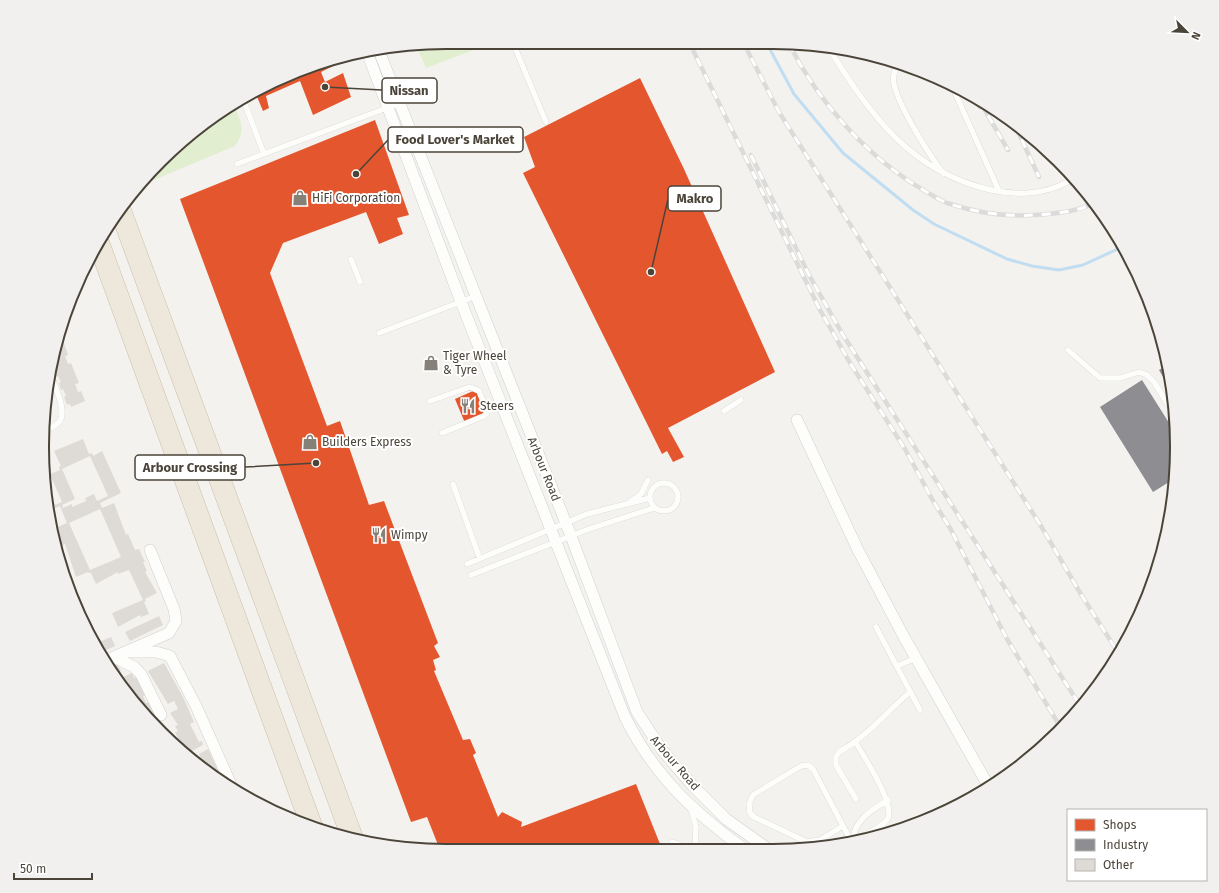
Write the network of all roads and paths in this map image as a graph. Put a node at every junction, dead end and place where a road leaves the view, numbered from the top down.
1 (516, 50) dead end
2 (832, 54) edge
3 (381, 55) edge
4 (369, 57) edge
5 (896, 69) edge
6 (956, 94) edge
7 (400, 103) junction
8 (245, 104) edge
9 (388, 107) junction
10 (546, 122) dead end
11 (264, 154) junction
12 (237, 164) dead end
13 (944, 174) junction
14 (1069, 181) edge
15 (999, 192) junction
16 (123, 217) edge
17 (102, 249) edge
18 (351, 258) dead end
19 (360, 282) dead end
20 (476, 296) junction
21 (461, 302) junction
22 (379, 333) dead end
23 (1068, 350) dead end
24 (54, 385) edge
25 (741, 400) dead end
26 (430, 401) dead end
27 (1168, 404) edge
28 (724, 411) dead end
29 (797, 420) dead end
30 (50, 428) edge
31 (442, 433) dead end
32 (648, 480) dead end
33 (453, 484) dead end
34 (650, 498) junction
35 (626, 504) junction
36 (654, 508) junction
37 (565, 523) junction
38 (551, 530) junction
39 (571, 536) junction
40 (555, 542) junction
41 (150, 550) dead end
42 (480, 559) junction
43 (467, 564) dead end
44 (471, 575) dead end
45 (876, 627) dead end
46 (125, 652) junction
47 (110, 658) edge
48 (916, 658) junction
49 (896, 666) junction
50 (910, 692) junction
51 (920, 710) dead end
52 (161, 715) dead end
53 (856, 743) junction
54 (228, 778) edge
55 (986, 781) edge
56 (856, 799) dead end
57 (888, 800) junction
58 (689, 804) junction
59 (309, 819) edge
60 (843, 826) junction
61 (350, 831) edge
62 (872, 831) edge
63 (854, 835) edge
64 (849, 836) edge
65 (672, 842) dead end
66 (679, 844) edge
67 (693, 844) edge
68 (738, 844) edge
69 (760, 844) edge

1 - 10 lane
2 - 13 lane
3 - 7 street, Arbour Road
4 - 9 street, Arbour Road
5 - 13 lane
6 - 15 lane
7 - 9 lane
7 - 20 street, Arbour Road
8 - 11 lane
9 - 11 lane
9 - 21 street, Arbour Road
11 - 12 lane
13 - 15 lane
14 - 15 lane
16 - 61 highway
17 - 59 highway
18 - 19 lane
20 - 21 lane
20 - 37 street, Arbour Road
21 - 22 lane
21 - 38 street, Arbour Road
23 - 27 lane
24 - 30 lane
25 - 28 lane
26 - 31 lane
29 - 48 street
32 - 35 lane
33 - 42 lane
34 - 35 lane
34 - 36 lane
34 - 36 lane
35 - 37 lane
36 - 39 lane
37 - 38 lane
37 - 39 street, Arbour Road
38 - 40 street, Arbour Road
38 - 42 lane
39 - 40 lane
39 - 69 street, Arbour Road
40 - 44 lane
40 - 58 street, Arbour Road
41 - 46 street
42 - 43 lane
45 - 49 lane
46 - 47 street
46 - 54 street
47 - 52 street
48 - 49 lane
48 - 55 street
49 - 50 lane
50 - 51 lane
50 - 53 lane
53 - 56 lane
53 - 57 lane
57 - 62 lane
57 - 63 lane
58 - 67 lane
58 - 68 street, Arbour Road
60 - 60 lane
60 - 64 lane
65 - 66 lane

